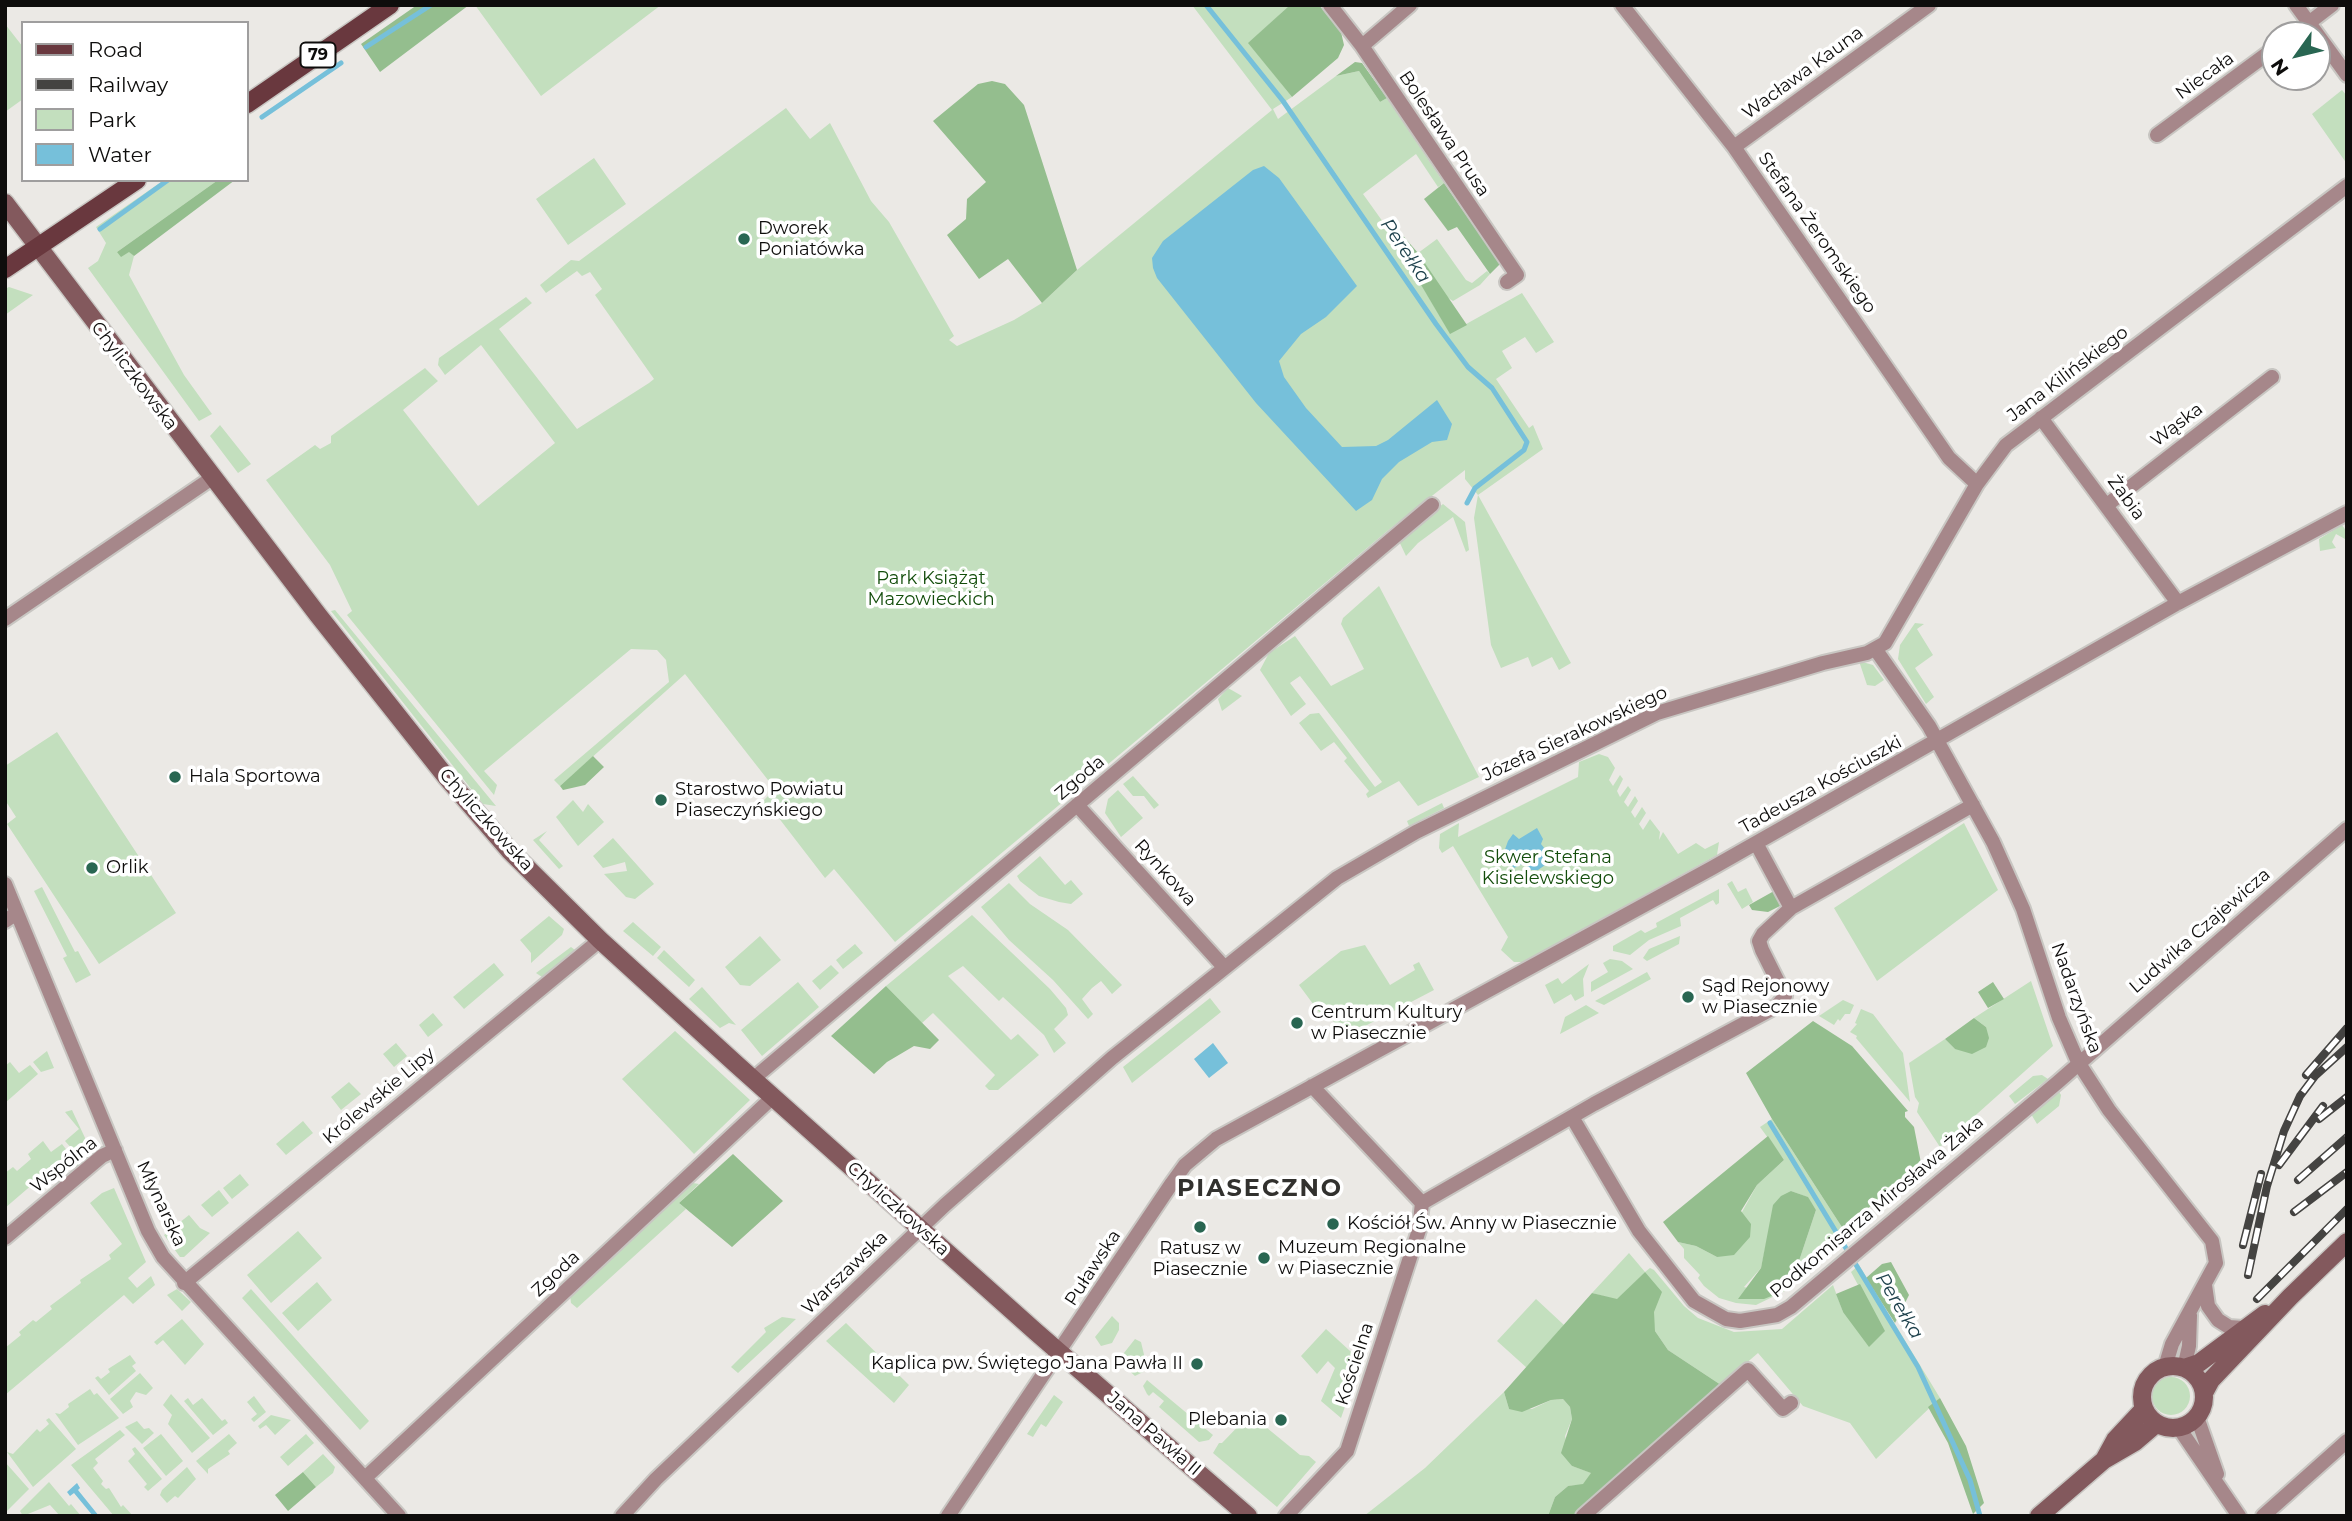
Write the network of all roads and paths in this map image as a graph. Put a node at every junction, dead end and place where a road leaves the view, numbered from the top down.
1 (390, 5) edge
2 (1330, 5) edge
3 (1410, 5) edge
4 (1622, 5) edge
5 (1929, 5) edge
6 (2296, 5) edge
7 (2332, 5) edge
8 (2308, 21) edge
9 (2312, 21) edge
10 (1362, 46) junction
11 (2331, 53) edge
12 (2261, 58) edge
13 (2347, 75) edge
14 (248, 103) edge
15 (2157, 135) dead end
16 (1734, 147) junction
17 (134, 182) edge
18 (2347, 186) edge
19 (5, 204) edge
20 (37, 248) junction
21 (5, 269) edge
22 (1507, 282) dead end
23 (2272, 377) dead end
24 (2041, 418) junction
25 (212, 478) junction
26 (1977, 484) junction
27 (1432, 505) dead end
28 (2107, 505) junction
29 (2347, 513) edge
30 (2178, 603) junction
31 (5, 619) edge
32 (1876, 650) junction
33 (1937, 742) junction
34 (1077, 805) junction
35 (1973, 805) junction
36 (2347, 829) edge
37 (1756, 842) junction
38 (5, 884) edge
39 (1791, 908) junction
40 (11, 917) edge
41 (600, 940) junction
42 (1224, 967) junction
43 (2078, 1062) junction
44 (1102, 1066) joint
45 (753, 1079) junction
46 (1312, 1086) junction
47 (773, 1097) junction
48 (1572, 1117) junction
49 (115, 1150) junction
50 (1422, 1203) junction
51 (920, 1229) junction
52 (5, 1238) edge
53 (2347, 1242) edge
54 (184, 1283) junction
55 (2205, 1286) junction
56 (2290, 1297) junction
57 (2190, 1310) junction
58 (2243, 1328) junction
59 (1059, 1352) junction
60 (2165, 1367) junction
61 (2184, 1368) junction
62 (2204, 1393) junction
63 (1791, 1402) dead end
64 (2143, 1410) junction
65 (2197, 1418) junction
66 (2156, 1424) junction
67 (2179, 1428) junction
68 (2347, 1441) edge
69 (2104, 1460) junction
70 (365, 1479) junction
71 (2223, 1489) junction
72 (399, 1516) edge
73 (622, 1516) edge
74 (948, 1516) edge
75 (1248, 1516) edge
76 (1286, 1516) edge
77 (1583, 1516) edge
78 (2039, 1516) edge
79 (2239, 1516) edge
80 (2263, 1516) edge

1 - 14 main road, 79
2 - 10 street, Bolesława Prusa
3 - 10 street
4 - 16 street, Stefana Żeromskiego
5 - 16 street, Wacława Kauna
6 - 8 street
7 - 9 street
10 - 22 street, Bolesława Prusa
11 - 13 street
12 - 15 street, Niecała
16 - 26 street, Stefana Żeromskiego
17 - 20 main road
18 - 24 street, Jana Kilińskiego
19 - 20 street, Chyliczkowska
20 - 21 main road
20 - 25 street, Chyliczkowska
23 - 28 street, Wąska
24 - 26 street, Jana Kilińskiego
24 - 28 street, Żabia
25 - 31 street
25 - 41 street, Chyliczkowska
26 - 32 street, Jana Kilińskiego
27 - 34 street, Zgoda
28 - 30 street, Żabia
29 - 30 street, Tadeusza Kościuszki
30 - 33 street, Tadeusza Kościuszki
32 - 33 street
32 - 42 street, Józefa Sierakowskiego
33 - 35 street, Nadarzyńska
33 - 37 street, Tadeusza Kościuszki
34 - 42 street, Rynkowa
34 - 45 street, Zgoda
35 - 39 street
35 - 43 street, Nadarzyńska
36 - 43 street, Ludwika Czajewicza
37 - 39 street
37 - 46 street, Tadeusza Kościuszki
38 - 40 street, Młynarska
39 - 48 street
40 - 49 street, Młynarska
41 - 45 street, Chyliczkowska
41 - 54 street, Królewskie Lipy
42 - 44 street, Józefa Sierakowskiego
43 - 48 street, Podkomisarza Mirosława Żaka
43 - 55 street, Nadarzyńska
44 - 51 street, Warszawska
45 - 47 street, Chyliczkowska
46 - 50 street
46 - 59 street, Puławska
47 - 51 street, Chyliczkowska
47 - 70 street, Zgoda
48 - 50 street
49 - 52 street, Wspólna
49 - 54 street, Młynarska
50 - 76 street, Kościelna
51 - 59 street, Chyliczkowska
51 - 73 street, Warszawska
53 - 56 street
54 - 70 street, Młynarska
55 - 57 street, Nadarzyńska
55 - 58 street
56 - 58 street
56 - 62 street
57 - 60 street, Nadarzyńska
57 - 61 street
58 - 61 street
59 - 74 street, Puławska
59 - 75 street, Jana Pawła II
60 - 61 street
60 - 64 street
61 - 62 street
62 - 65 street
63 - 77 street
64 - 66 street
64 - 69 street
65 - 67 street
65 - 71 street
66 - 67 street
66 - 69 street
67 - 71 street
68 - 80 street
69 - 78 street
70 - 72 street, Młynarska
71 - 79 street

